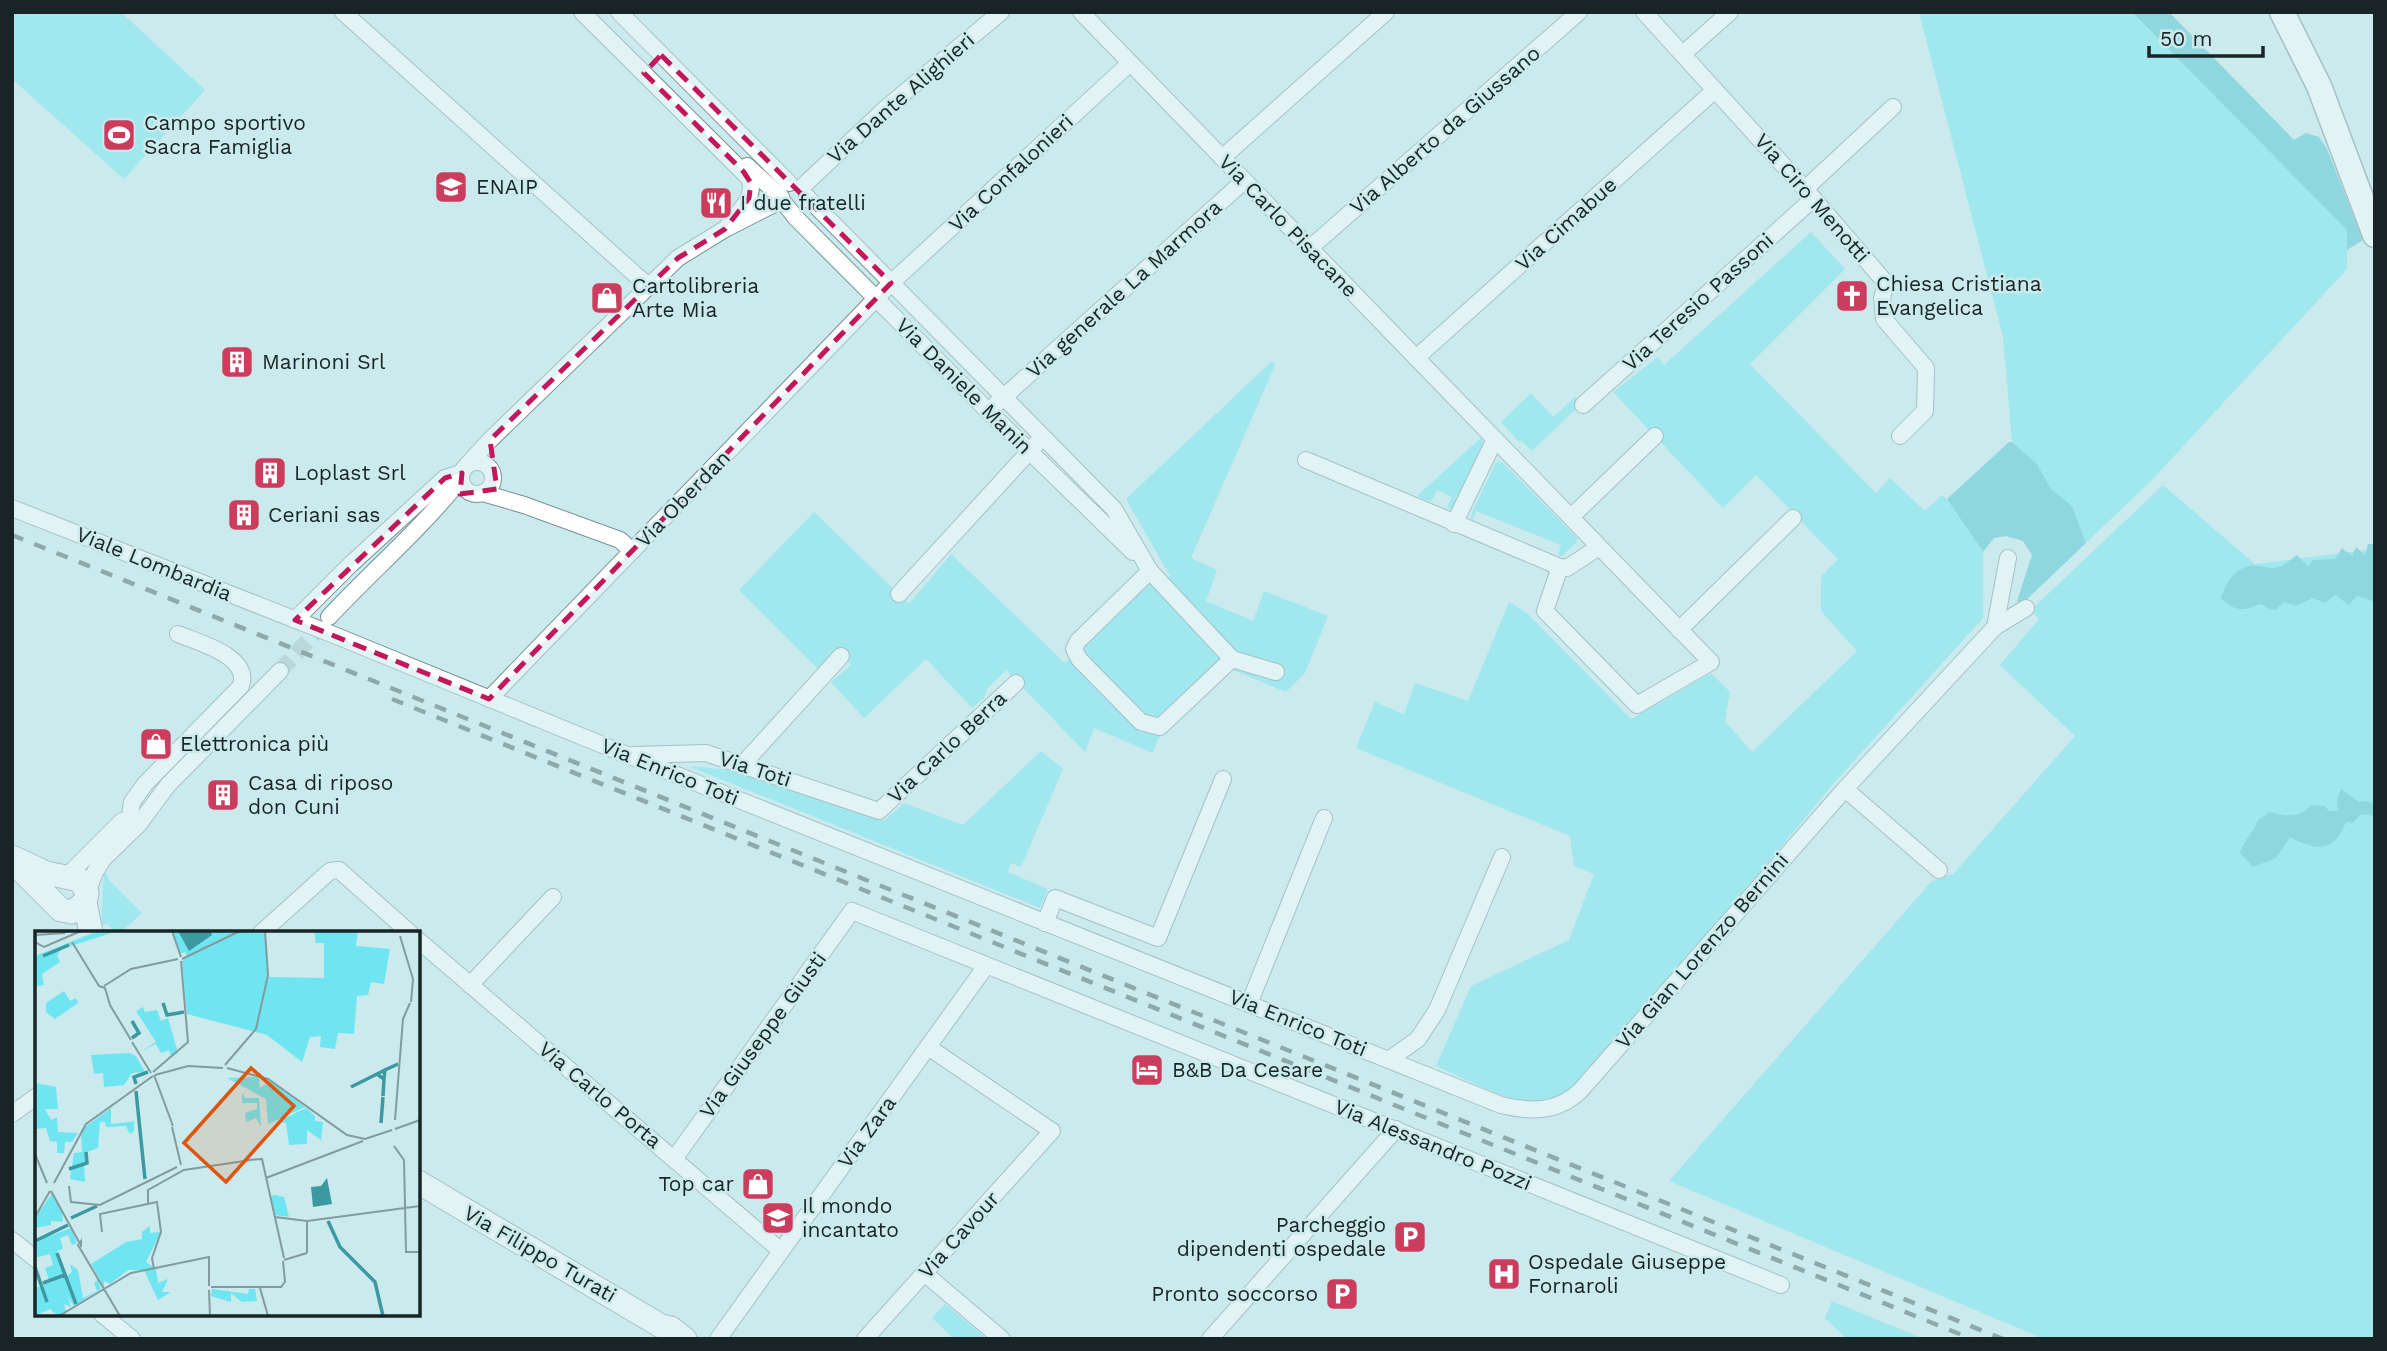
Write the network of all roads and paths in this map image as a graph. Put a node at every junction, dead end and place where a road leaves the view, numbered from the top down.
1 (342, 12) edge
2 (582, 12) edge
3 (619, 12) edge
4 (1002, 12) edge
5 (1081, 12) edge
6 (1386, 12) edge
7 (1579, 12) edge
8 (1644, 12) edge
9 (1730, 12) edge
10 (2282, 12) edge
11 (1683, 54) junction
12 (661, 55) junction
13 (1130, 63) junction
14 (644, 73) junction
15 (1716, 90) junction
16 (1894, 107) dead end
17 (717, 144) junction
18 (1222, 158) junction
19 (1244, 181) junction
20 (791, 194) junction
21 (1809, 194) junction
22 (725, 229) junction
23 (2375, 234) edge
24 (1310, 248) junction
25 (891, 284) junction
26 (648, 286) junction
27 (877, 299) junction
28 (1416, 358) junction
29 (1004, 396) junction
30 (1583, 405) dead end
31 (988, 411) junction
32 (1655, 436) dead end
33 (1900, 436) dead end
34 (1044, 437) junction
35 (1495, 439) junction
36 (490, 440) junction
37 (1029, 451) junction
38 (1306, 460) dead end
39 (464, 472) junction
40 (492, 473) junction
41 (480, 494) junction
42 (524, 505) junction
43 (439, 507) junction
44 (12, 508) edge
45 (1571, 517) junction
46 (1793, 518) dead end
47 (1454, 524) junction
48 (1599, 547) junction
49 (632, 551) junction
50 (2008, 558) dead end
51 (1560, 567) junction
52 (1149, 569) junction
53 (899, 594) dead end
54 (2026, 608) dead end
55 (329, 617) tunnel mouth
56 (295, 620) junction
57 (1995, 628) junction
58 (1679, 629) junction
59 (178, 634) dead end
60 (841, 656) dead end
61 (1233, 659) junction
62 (280, 671) tunnel mouth
63 (1276, 672) dead end
64 (1016, 683) dead end
65 (489, 699) junction
66 (627, 755) junction
67 (743, 764) junction
68 (1223, 779) dead end
69 (168, 785) junction
70 (1845, 789) junction
71 (879, 811) joint
72 (129, 814) junction
73 (1324, 818) dead end
74 (117, 845) junction
75 (1502, 857) dead end
76 (12, 859) edge
77 (1939, 870) dead end
78 (64, 876) junction
79 (553, 897) dead end
80 (73, 903) junction
81 (852, 911) joint
82 (1045, 923) junction
83 (76, 931) edge
84 (90, 931) edge
85 (263, 931) edge
86 (408, 931) edge
87 (420, 942) edge
88 (986, 966) junction
89 (470, 985) junction
90 (1249, 1004) junction
91 (928, 1047) junction
92 (1390, 1059) junction
93 (35, 1097) edge
94 (1554, 1107) joint
95 (12, 1114) edge
96 (1396, 1129) junction
97 (674, 1158) junction
98 (420, 1183) edge
99 (12, 1240) edge
100 (781, 1251) junction
101 (35, 1258) edge
102 (924, 1273) junction
103 (1781, 1285) dead end
104 (104, 1316) edge
105 (664, 1332) edge
106 (722, 1337) edge
107 (132, 1339) edge
108 (685, 1339) edge
109 (865, 1339) edge
110 (1002, 1339) edge
111 (1210, 1339) edge

1 - 26 street
2 - 14 street
3 - 12 street
4 - 20 street, Via Dante Alighieri
5 - 13 street, Via Carlo Pisacane
6 - 18 street
7 - 24 street, Via Alberto da Giussano
8 - 11 street, Via Ciro Menotti
9 - 11 street
10 - 23 main road
11 - 15 street, Via Ciro Menotti
12 - 14 street
12 - 20 street
13 - 18 street, Via Carlo Pisacane
13 - 25 street, Via Confalonieri
14 - 17 street
15 - 21 street, Via Ciro Menotti
15 - 28 street, Via Cimabue
16 - 21 street, Via Teresio Passoni
17 - 20 street
17 - 22 street
18 - 19 street, Via Carlo Pisacane
19 - 24 street, Via Carlo Pisacane
19 - 29 street, Via generale La Marmora
20 - 22 street, Via Dante Alighieri
20 - 25 street, Via Daniele Manin
20 - 27 street, Via Daniele Manin
21 - 30 street, Via Teresio Passoni
21 - 33 street, Via Ciro Menotti
22 - 26 street, Via Dante Alighieri
24 - 28 street, Via Carlo Pisacane
25 - 27 street, Via Confalonieri
25 - 29 street, Via Daniele Manin
26 - 36 street, Via Dante Alighieri
27 - 31 street, Via Daniele Manin
27 - 49 street, Via Oberdan
28 - 35 street, Via Carlo Pisacane
29 - 31 street, Via generale La Marmora
29 - 34 street, Via Daniele Manin
31 - 37 street, Via Daniele Manin
32 - 45 street
34 - 37 street
34 - 52 street, Via Daniele Manin
35 - 45 street, Via Carlo Pisacane
35 - 47 street
36 - 39 street, Via Dante Alighieri
36 - 40 street
37 - 52 street, Via Daniele Manin
37 - 53 street
38 - 47 street
39 - 40 street
39 - 41 street
39 - 43 street, Via Dante Alighieri
39 - 56 street, Via Dante Alighieri
40 - 41 street
40 - 42 street
41 - 42 street
41 - 43 street, Via Dante Alighieri
42 - 49 street
43 - 55 street, Via Dante Alighieri
44 - 56 street, Viale Lombardia
45 - 48 street, Via Carlo Pisacane
46 - 58 street
47 - 51 street
48 - 51 street
48 - 58 street, Via Carlo Pisacane
49 - 65 street, Via Oberdan
50 - 57 street
51 - 58 street, Via Carlo Pisacane
52 - 61 street, Via Daniele Manin
52 - 61 street
54 - 57 street, Via Gian Lorenzo Bernini
56 - 65 street, Via Enrico Toti
57 - 70 street, Via Gian Lorenzo Bernini
59 - 72 street
60 - 67 street
61 - 63 street, Via Daniele Manin
62 - 69 street
64 - 71 street, Via Carlo Berra
65 - 66 street, Via Enrico Toti
66 - 67 street, Via Toti
66 - 82 street, Via Enrico Toti
67 - 71 street, Via Toti
68 - 82 street
69 - 72 street
69 - 74 street
70 - 77 street
70 - 94 street, Via Gian Lorenzo Bernini
72 - 74 street
72 - 78 street
73 - 90 street
74 - 80 street
75 - 92 street
76 - 78 street
76 - 80 street
78 - 80 street
78 - 80 street
79 - 89 street
80 - 83 street
80 - 84 street
81 - 88 street, Via Alessandro Pozzi
81 - 97 street, Via Giuseppe Giusti
82 - 90 street, Via Enrico Toti
85 - 86 street
87 - 89 street, Via Carlo Porta
88 - 91 street, Via Zara
88 - 96 street, Via Alessandro Pozzi
89 - 97 street, Via Carlo Porta
90 - 92 street, Via Enrico Toti
91 - 100 street, Via Zara
91 - 102 street, Via Cavour
92 - 94 street, Via Enrico Toti
93 - 95 street
96 - 103 street, Via Alessandro Pozzi
96 - 111 street
97 - 100 street, Via Carlo Porta
98 - 105 street, Via Filippo Turati
99 - 101 street
100 - 106 street, Via Zara
102 - 109 street, Via Cavour
102 - 110 street
104 - 107 street
105 - 108 street, Via Filippo Turati

